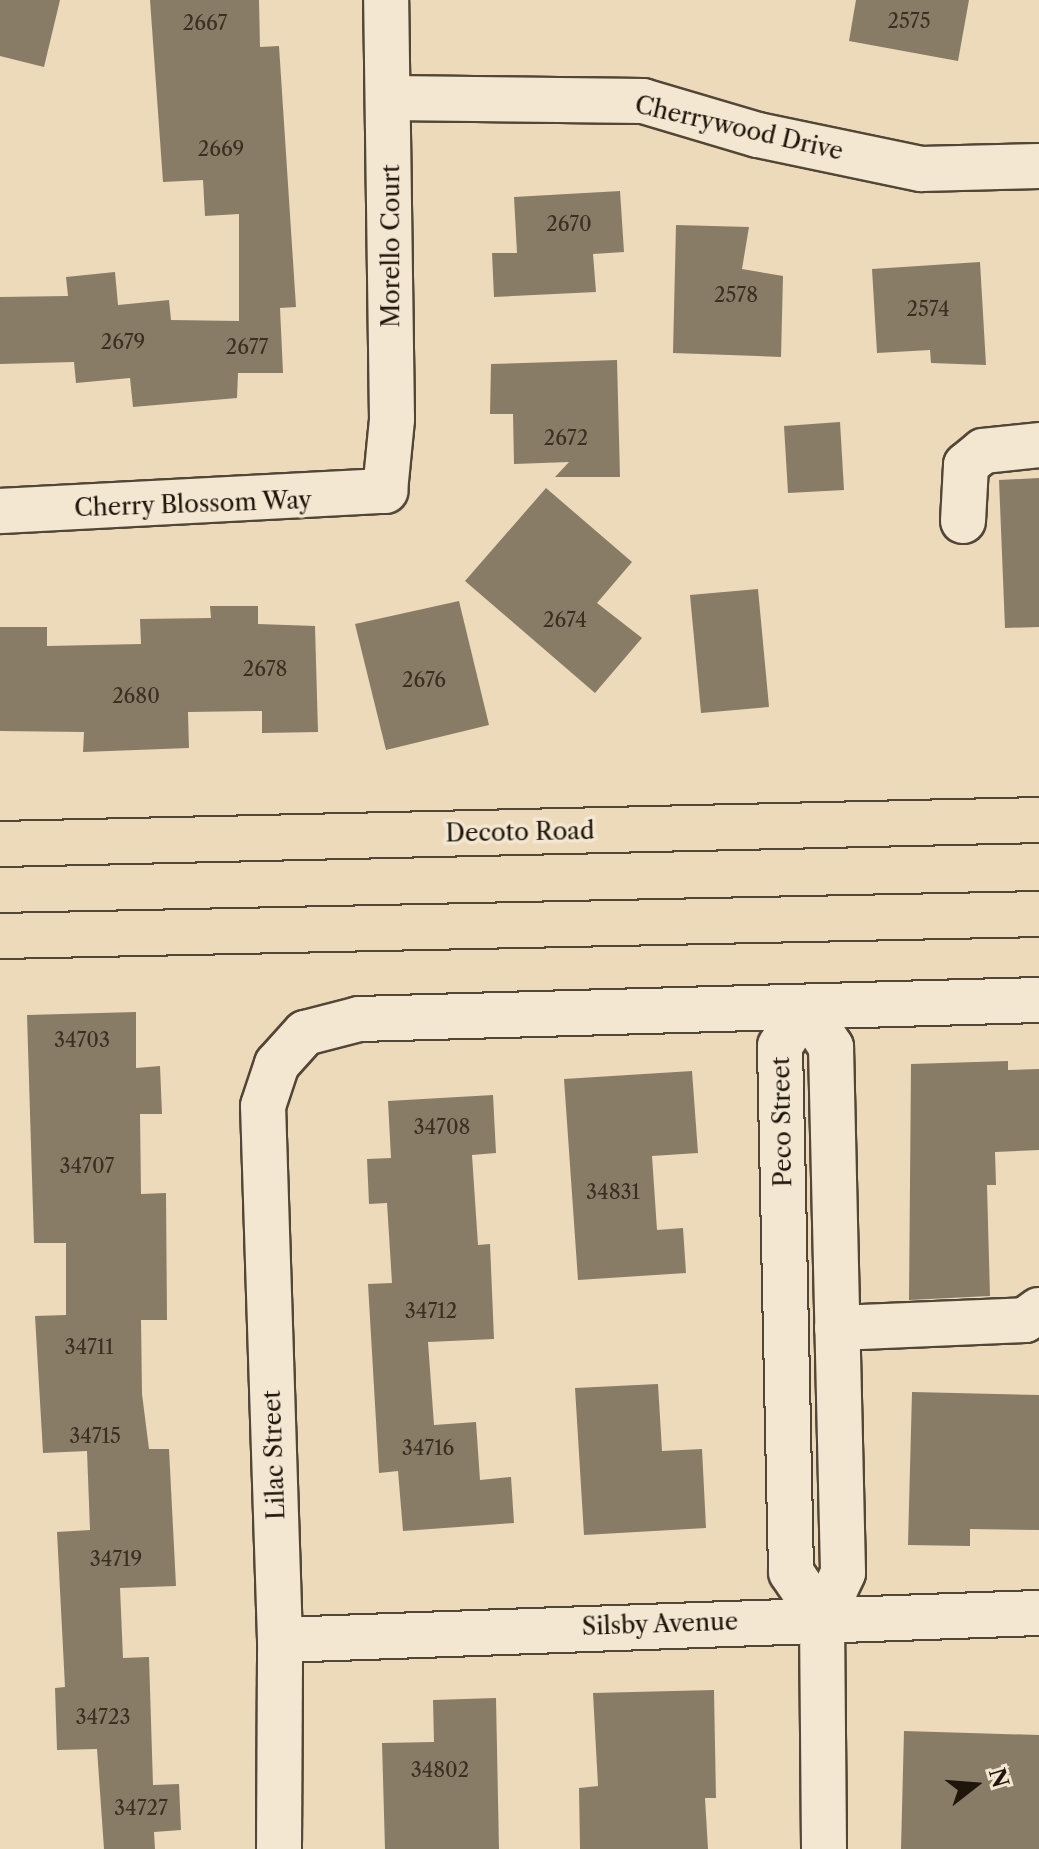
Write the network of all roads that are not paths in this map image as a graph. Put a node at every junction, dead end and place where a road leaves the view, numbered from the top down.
1 (386, 0) edge
2 (390, 98) junction
3 (1039, 166) edge
4 (1039, 445) edge
5 (385, 491) joint
6 (0, 511) edge
7 (963, 521) dead end
8 (1039, 820) edge
9 (0, 844) edge
10 (1039, 914) edge
11 (0, 936) edge
12 (1039, 1000) edge
13 (805, 1007) junction
14 (1039, 1310) edge
15 (837, 1328) junction
16 (1039, 1613) edge
17 (822, 1618) junction
18 (280, 1640) junction
19 (279, 1849) edge
20 (824, 1849) edge

1 - 2 street, Morello Court
2 - 3 street, Cherrywood Drive
2 - 5 street, Morello Court
4 - 7 street
5 - 6 street, Cherry Blossom Way
8 - 9 main road, Decoto Road
10 - 11 main road
12 - 13 street
13 - 15 street
13 - 17 street, Peco Street
13 - 18 street, Lilac Street
14 - 15 street
15 - 17 street
16 - 17 street, Silsby Avenue
17 - 18 street, Silsby Avenue
17 - 20 street
18 - 19 street, Lilac Street

